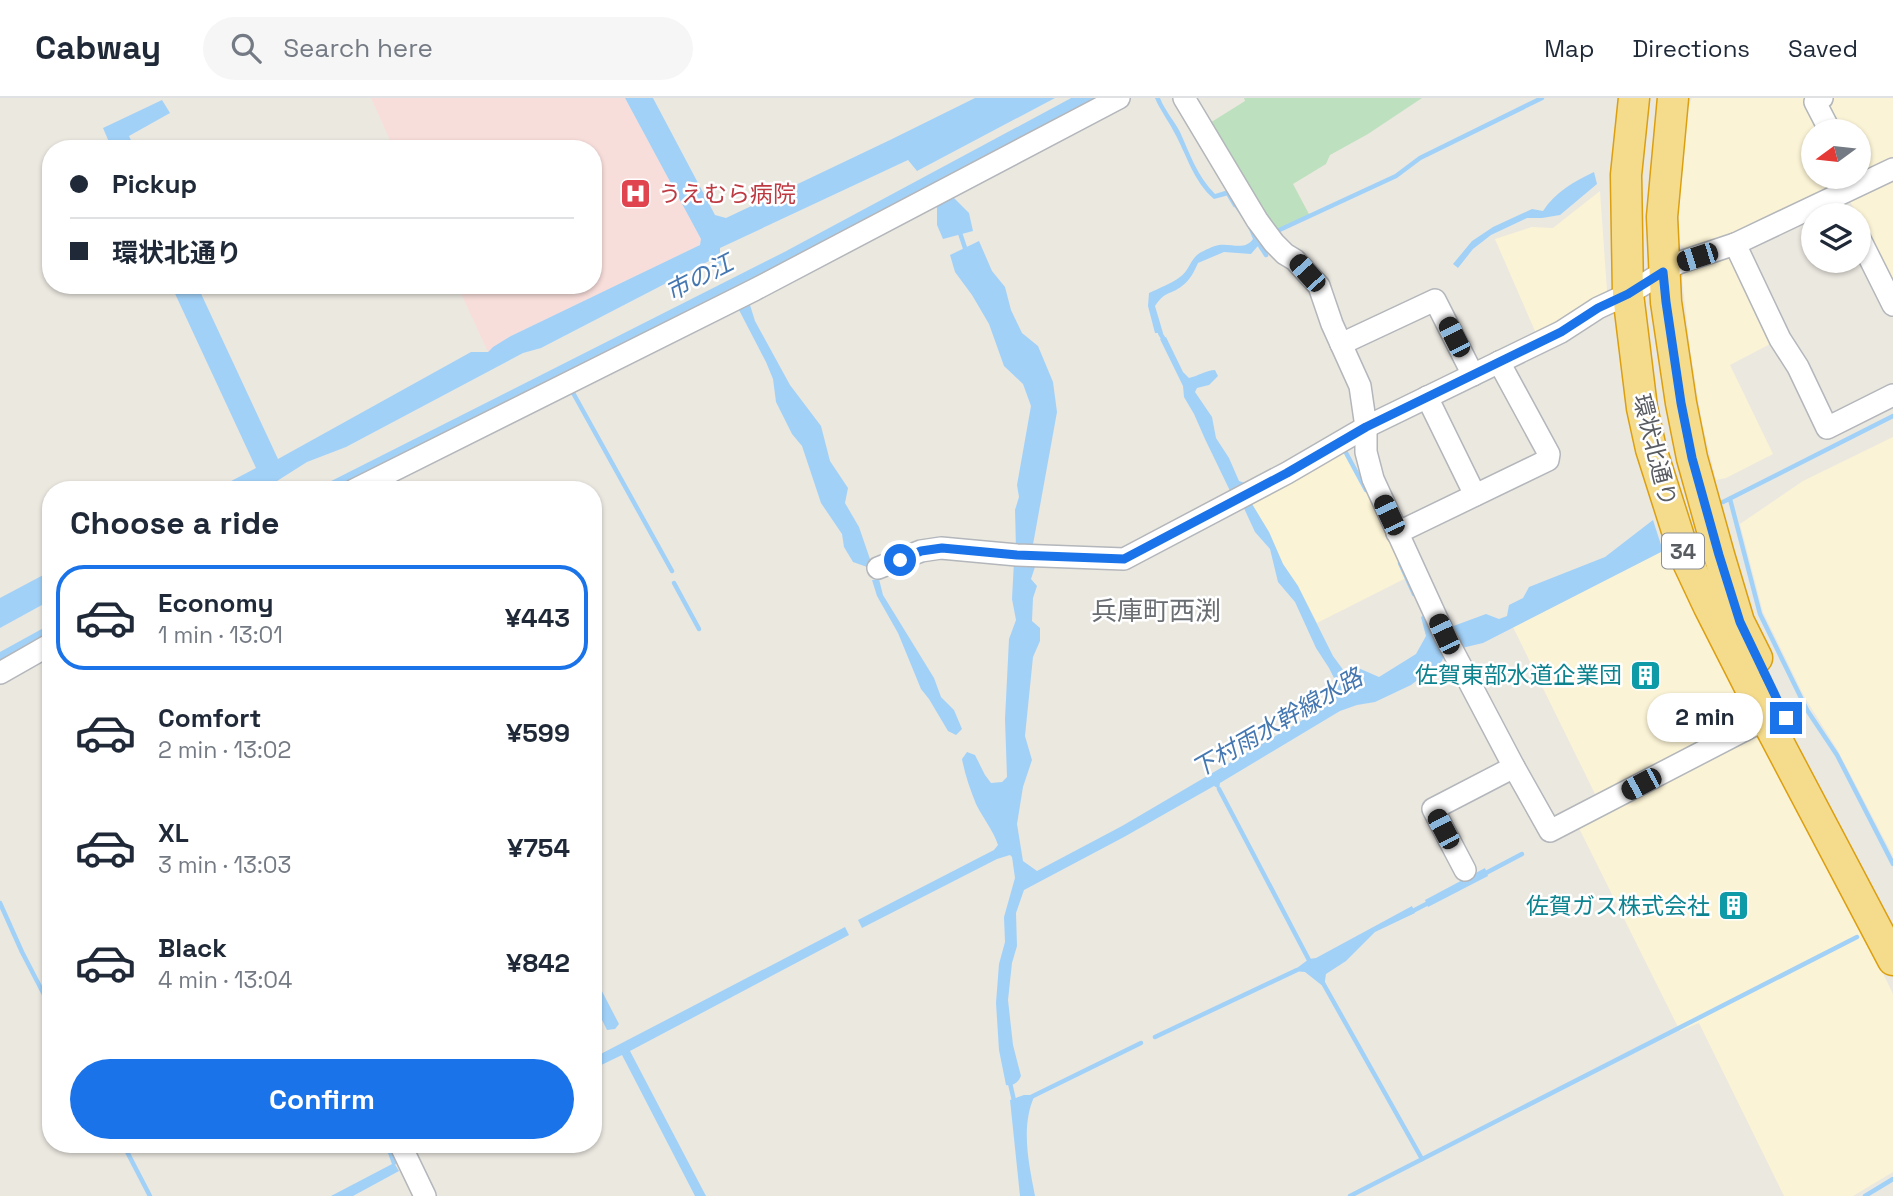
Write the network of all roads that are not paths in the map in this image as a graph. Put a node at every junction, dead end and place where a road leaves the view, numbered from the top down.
1 (1119, 98) edge
2 (1184, 98) edge
3 (1634, 98) edge
4 (1673, 98) edge
5 (1822, 98) edge
6 (1824, 119) edge
7 (1893, 169) edge
8 (1847, 197) edge
9 (1737, 249) junction
10 (1871, 261) edge
11 (1663, 272) junction
12 (1628, 294) junction
13 (1893, 306) edge
14 (1341, 344) junction
15 (1501, 367) junction
16 (1473, 375) junction
17 (1893, 395) edge
18 (1430, 403) junction
19 (1366, 427) junction
20 (372, 481) edge
21 (1475, 495) junction
22 (1397, 533) junction
23 (878, 568) dead end
24 (42, 649) edge
25 (0, 673) edge
26 (1766, 719) junction
27 (1514, 768) junction
28 (1465, 870) dead end
29 (1893, 917) edge
30 (1893, 960) edge
31 (404, 1153) edge
32 (425, 1196) edge

1 - 20 street
2 - 14 street
3 - 12 highway, 環状北通り / 34
4 - 11 highway, 環状北通り / 34
5 - 6 street
7 - 8 street
8 - 9 street
9 - 11 street
9 - 17 street
10 - 13 street
11 - 12 street
11 - 29 highway, 環状北通り / 34
12 - 15 street
12 - 26 highway, 環状北通り / 34
14 - 16 street
14 - 19 street
15 - 16 street
15 - 21 street
16 - 18 street
18 - 19 street
18 - 21 street
19 - 22 street
19 - 23 street
21 - 22 street
22 - 27 street
24 - 25 street
26 - 27 street
26 - 30 highway, 環状北通り / 34
27 - 28 street
31 - 32 street

